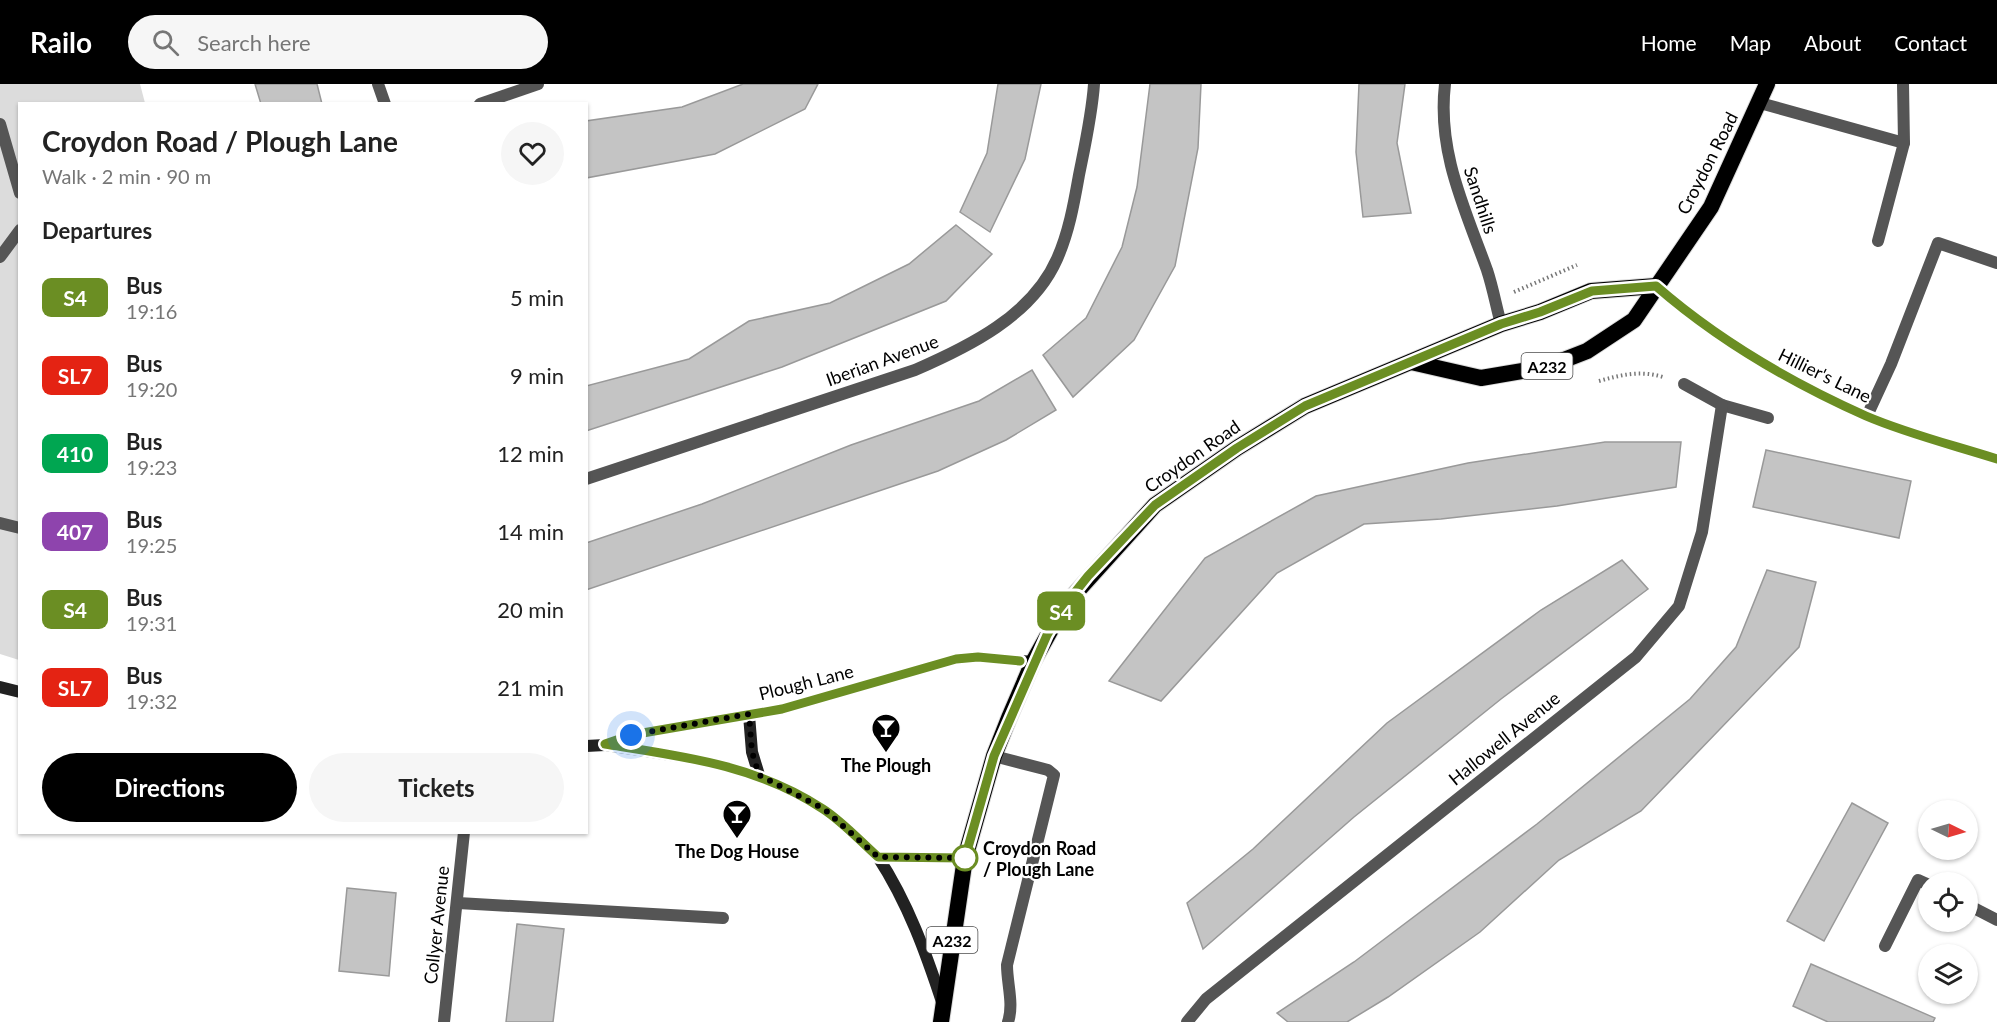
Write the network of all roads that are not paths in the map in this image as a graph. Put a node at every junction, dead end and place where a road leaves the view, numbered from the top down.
1 (378, 84) edge
2 (538, 84) edge
3 (1094, 84) edge
4 (1446, 84) edge
5 (1767, 84) edge
6 (1903, 84) edge
7 (384, 102) edge
8 (486, 102) edge
9 (1760, 103) junction
10 (0, 124) edge
11 (1904, 143) junction
12 (18, 186) edge
13 (18, 233) edge
14 (1878, 240) dead end
15 (0, 257) edge
16 (1997, 263) edge
17 (1656, 286) junction
18 (1501, 324) junction
19 (1411, 362) junction
20 (1684, 384) road end
21 (1722, 405) junction
22 (1867, 416) junction
23 (1768, 418) dead end
24 (1997, 459) edge
25 (588, 478) edge
26 (0, 523) edge
27 (18, 528) edge
28 (1033, 662) junction
29 (0, 687) edge
30 (18, 692) edge
31 (749, 714) junction
32 (605, 744) junction
33 (588, 746) edge
34 (994, 756) junction
35 (759, 775) junction
36 (464, 834) edge
37 (878, 857) junction
38 (965, 858) junction
39 (1918, 880) edge
40 (458, 903) junction
41 (1978, 910) edge
42 (723, 918) dead end
43 (1997, 920) edge
44 (1885, 946) dead end
45 (942, 1014) edge
46 (444, 1022) edge
47 (1008, 1022) edge
48 (1187, 1022) edge

1 - 7 street
2 - 8 street
3 - 25 street, Iberian Avenue
4 - 18 street, Sandhills
5 - 9 highway, Croydon Road / A232
6 - 11 street
9 - 11 street
9 - 17 highway, Croydon Road / A232
10 - 12 street
11 - 14 street
13 - 15 street
16 - 22 street
17 - 18 highway, Croydon Road / A232
17 - 19 highway, Croydon Road / A232
17 - 22 main road, Hillier's Lane
18 - 19 highway, Croydon Road / A232
19 - 28 highway, Croydon Road / A232
20 - 21 street
21 - 23 street
21 - 48 street, Hallowell Avenue
22 - 24 main road, Hillier's Lane
26 - 27 street
28 - 31 main road, Plough Lane
28 - 34 highway, Croydon Road / A232
29 - 30 main road
31 - 32 main road, Plough Lane
31 - 35 main road
32 - 33 main road, Plough Lane
32 - 35 main road
34 - 38 highway, Croydon Road / A232
34 - 47 street
35 - 37 main road
36 - 40 street, Collyer Avenue
37 - 38 main road
37 - 45 main road
38 - 45 highway, Croydon Road / A232
39 - 44 street
40 - 42 street
40 - 46 street, Collyer Avenue
41 - 43 street

